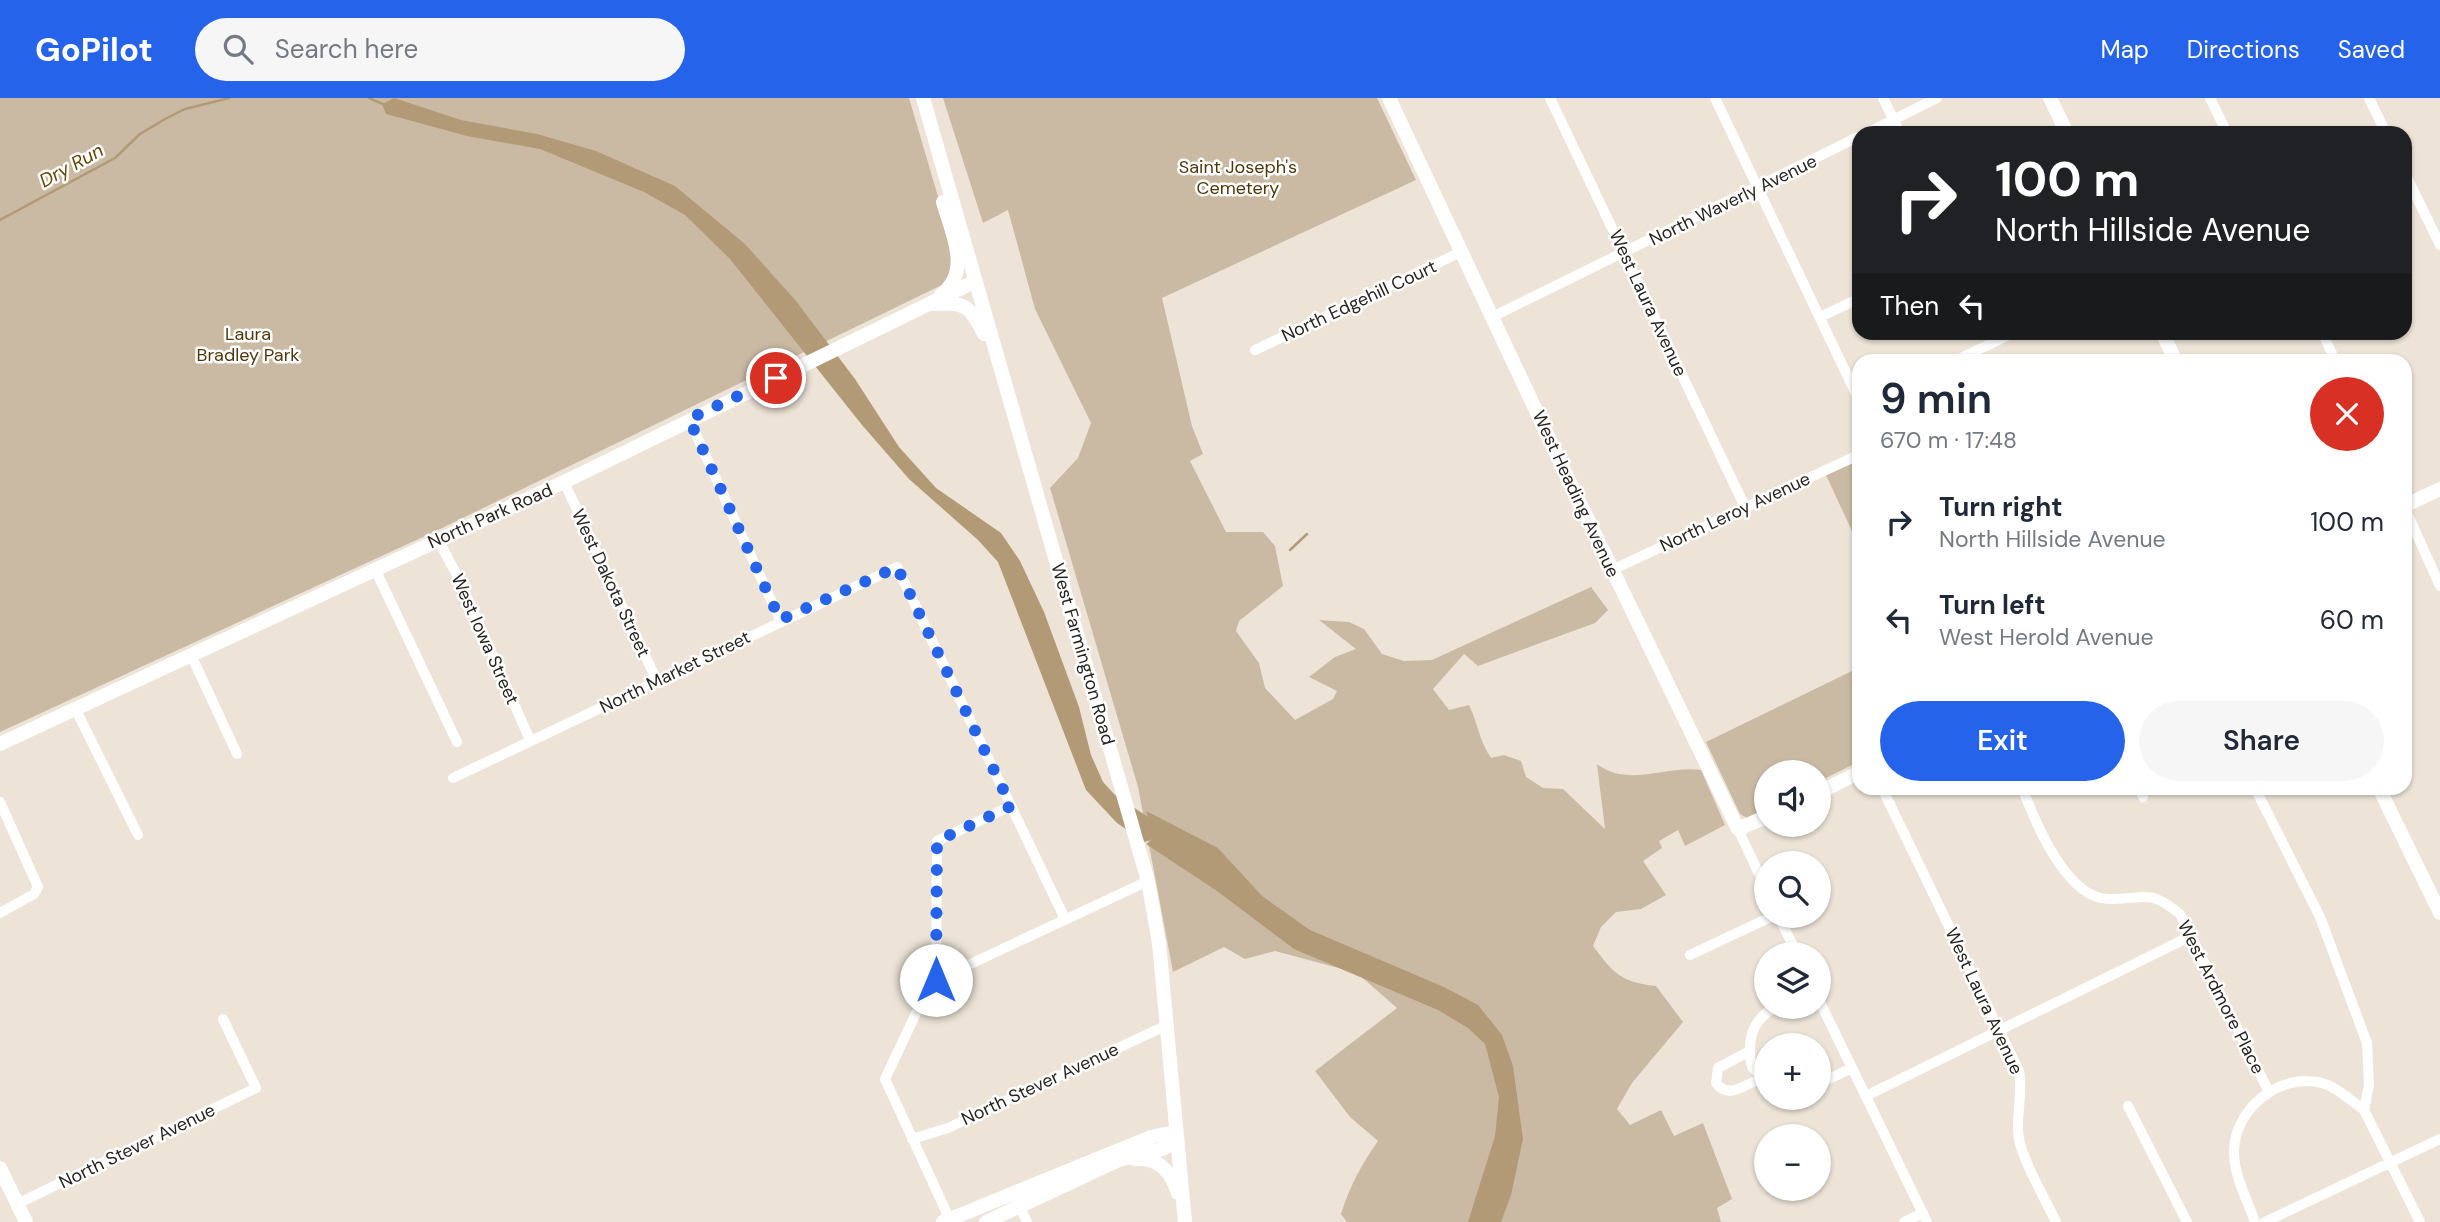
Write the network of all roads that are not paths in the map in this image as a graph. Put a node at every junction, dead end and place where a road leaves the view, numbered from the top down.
1 (1390, 98) edge
2 (1550, 98) edge
3 (1715, 98) edge
4 (1883, 98) edge
5 (1937, 98) edge
6 (2050, 98) edge
7 (2210, 98) edge
8 (2369, 98) edge
9 (925, 104) edge
10 (1893, 120) junction
11 (1881, 126) edge
12 (1896, 126) edge
13 (2064, 126) edge
14 (2224, 126) edge
15 (2383, 126) edge
16 (1852, 140) edge
17 (1759, 187) junction
18 (2412, 189) edge
19 (2440, 246) edge
20 (1463, 251) junction
21 (1625, 253) junction
22 (976, 281) junction
23 (1852, 302) edge
24 (928, 305) junction
25 (1494, 316) junction
26 (1820, 317) junction
27 (1998, 340) edge
28 (1255, 350) dead end
29 (1969, 354) edge
30 (1001, 369) junction
31 (1852, 385) edge
32 (689, 419) junction
33 (1852, 458) edge
34 (564, 482) junction
35 (2440, 489) edge
36 (2412, 502) edge
37 (1745, 508) junction
38 (2412, 524) edge
39 (438, 540) junction
40 (376, 569) junction
41 (1612, 570) junction
42 (2440, 586) edge
43 (780, 620) junction
44 (191, 655) junction
45 (657, 683) junction
46 (76, 710) junction
47 (530, 740) junction
48 (457, 742) dead end
49 (0, 744) edge
50 (237, 754) dead end
51 (1852, 776) edge
52 (453, 778) dead end
53 (1831, 786) edge
54 (1885, 795) edge
55 (2025, 795) edge
56 (2259, 795) edge
57 (2382, 795) edge
58 (0, 802) edge
59 (1011, 806) junction
60 (1754, 823) edge
61 (1738, 830) junction
62 (138, 835) dead end
63 (1754, 864) edge
64 (1148, 881) junction
65 (0, 913) edge
66 (2440, 913) edge
67 (1065, 919) junction
68 (1754, 925) edge
69 (2192, 936) junction
70 (1690, 956) dead end
71 (936, 980) junction
72 (223, 1019) dead end
73 (1759, 1019) edge
74 (1828, 1019) edge
75 (1167, 1025) junction
76 (2001, 1030) junction
77 (1748, 1052) junction
78 (1852, 1068) junction
79 (1754, 1070) edge
80 (1831, 1078) edge
81 (1754, 1083) edge
82 (2269, 1092) junction
83 (1866, 1096) junction
84 (2128, 1106) dead end
85 (2364, 1110) junction
86 (912, 1139) junction
87 (2440, 1139) edge
88 (1177, 1141) junction
89 (2391, 1162) junction
90 (0, 1168) edge
91 (1071, 1181) junction
92 (1016, 1200) junction
93 (18, 1204) junction
94 (1925, 1217) edge
95 (948, 1221) edge
96 (1185, 1221) edge
97 (26, 1222) edge
98 (986, 1222) edge
99 (1027, 1222) edge
100 (1904, 1222) edge
101 (2056, 1222) edge
102 (2186, 1222) edge
103 (2256, 1222) edge
104 (2265, 1222) edge
105 (2420, 1222) edge

1 - 20 street, West Heading Avenue
2 - 21 street, West Laura Avenue
3 - 17 street
4 - 10 street
5 - 10 street
6 - 13 street
7 - 14 street
8 - 15 street
9 - 22 street, West Farmington Road
9 - 24 street
10 - 11 street
10 - 12 street
16 - 17 street, North Waverly Avenue
17 - 21 street, North Waverly Avenue
17 - 26 street
18 - 19 street
20 - 25 street, West Heading Avenue
20 - 28 street, North Edgehill Court
21 - 25 street, North Waverly Avenue
21 - 37 street, West Laura Avenue
22 - 24 street, North Park Road
22 - 30 street, West Farmington Road
23 - 26 street
24 - 30 street
24 - 32 street, North Park Road
25 - 41 street, West Heading Avenue
26 - 31 street
27 - 29 street
30 - 64 street, West Farmington Road
32 - 34 street, North Park Road
32 - 43 street
33 - 37 street, North Leroy Avenue
34 - 39 street, North Park Road
34 - 45 street, West Dakota Street
35 - 36 street
37 - 41 street, North Leroy Avenue
38 - 42 street
39 - 40 street, North Park Road
39 - 47 street, West Iowa Street
40 - 44 street, North Park Road
40 - 48 street
41 - 61 street, West Heading Avenue
43 - 45 street, North Market Street
43 - 59 street, North Market Street
44 - 46 street, North Park Road
44 - 50 street
45 - 47 street, North Market Street
46 - 49 street, North Park Road
46 - 62 street
47 - 52 street, North Market Street
51 - 53 street
54 - 76 street, West Laura Avenue
55 - 69 street, West Ardmore Place
56 - 85 street
57 - 66 street
58 - 65 street
59 - 67 street
59 - 71 street
60 - 61 street
61 - 63 street, West Heading Avenue
64 - 67 street
64 - 75 street, West Farmington Road
67 - 71 street
68 - 70 street
69 - 76 street
69 - 82 street, West Ardmore Place
71 - 86 street
72 - 93 street, North Stever Avenue
73 - 77 street
74 - 78 street
75 - 86 street, North Stever Avenue
75 - 88 street, West Farmington Road
76 - 83 street
76 - 101 street, West Laura Avenue
77 - 79 street
77 - 81 street
78 - 80 street
78 - 83 street
82 - 85 street
82 - 103 street
83 - 94 street
84 - 102 street
85 - 89 street
86 - 95 street
87 - 89 street
88 - 91 street
88 - 92 street
88 - 96 street, West Farmington Road
89 - 104 street
89 - 105 street
90 - 93 street
91 - 92 street
91 - 96 street
92 - 95 street
92 - 98 street
92 - 99 street
93 - 97 street
94 - 100 street

